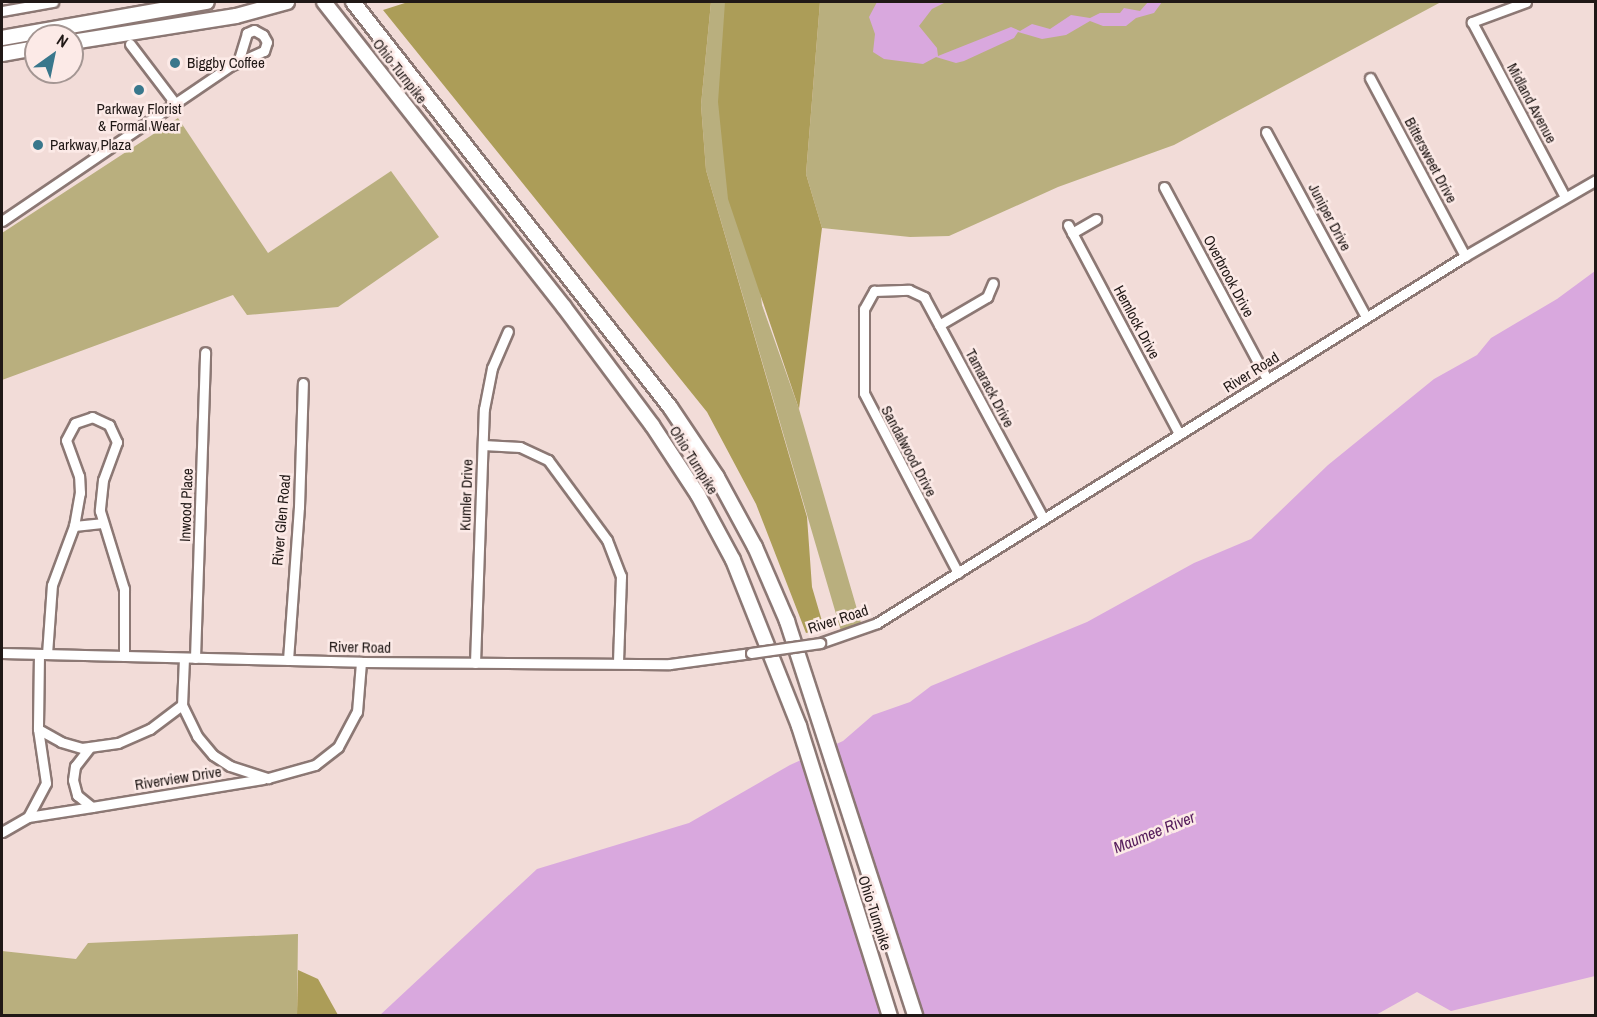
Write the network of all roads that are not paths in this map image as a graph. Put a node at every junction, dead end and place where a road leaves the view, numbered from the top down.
1 (53, 2) edge
2 (207, 2) edge
3 (324, 2) edge
4 (353, 2) edge
5 (1526, 2) edge
6 (281, 4) edge
7 (2, 11) edge
8 (142, 31) junction
9 (2, 38) edge
10 (84, 40) edge
11 (130, 44) joint
12 (84, 46) edge
13 (24, 52) edge
14 (2, 55) edge
15 (141, 55) junction
16 (239, 60) dead end
17 (1370, 78) dead end
18 (175, 104) junction
19 (1266, 132) dead end
20 (1596, 180) edge
21 (1164, 187) dead end
22 (1565, 197) junction
23 (1096, 219) dead end
24 (2, 221) edge
25 (1465, 256) junction
26 (993, 283) dead end
27 (898, 289) joint
28 (1366, 317) junction
29 (939, 325) junction
30 (508, 331) dead end
31 (205, 352) dead end
32 (1267, 379) junction
33 (303, 382) dead end
34 (1179, 434) junction
35 (483, 445) junction
36 (1043, 518) junction
37 (102, 523) junction
38 (74, 526) junction
39 (958, 573) junction
40 (2, 653) edge
41 (43, 654) junction
42 (124, 656) junction
43 (184, 658) junction
44 (195, 658) junction
45 (288, 660) junction
46 (361, 662) junction
47 (475, 663) junction
48 (618, 663) junction
49 (182, 705) junction
50 (38, 729) junction
51 (90, 747) junction
52 (268, 778) junction
53 (92, 807) junction
54 (28, 817) junction
55 (2, 832) edge
56 (890, 1016) edge
57 (915, 1016) edge

1 - 7 street
2 - 9 highway
3 - 56 highway, Ohio Turnpike
4 - 57 highway, Ohio Turnpike
5 - 22 street, Midland Avenue
6 - 8 highway
8 - 10 highway
8 - 15 street
11 - 12 highway
11 - 15 street
13 - 14 highway
15 - 18 street
16 - 18 street
17 - 25 street, Bittersweet Drive
18 - 24 street
19 - 28 street, Juniper Drive
20 - 22 street, River Road
21 - 32 street, Overbrook Drive
22 - 25 street, River Road
23 - 34 street, Hemlock Drive
25 - 28 street, River Road
26 - 29 street
27 - 29 street, Tamarack Drive
27 - 39 street, Sandalwood Drive
28 - 32 street, River Road
29 - 36 street, Tamarack Drive
30 - 35 street, Kumler Drive
31 - 44 street, Inwood Place
32 - 34 street, River Road
33 - 45 street, River Glen Road
34 - 36 street, River Road
35 - 47 street, Kumler Drive
35 - 48 street
36 - 39 street, River Road
37 - 38 street
37 - 38 street
37 - 42 street
38 - 41 street
39 - 48 street, River Road, bridge
40 - 41 street, River Road
41 - 42 street, River Road
41 - 50 street
42 - 43 street, River Road
43 - 44 street, River Road
43 - 49 street
44 - 45 street, River Road
45 - 46 street, River Road
46 - 47 street, River Road
46 - 52 street, Riverview Drive
47 - 48 street, River Road
49 - 51 street
49 - 52 street
50 - 51 street
50 - 54 street
51 - 53 street
52 - 53 street, Riverview Drive
53 - 54 street, Riverview Drive
54 - 55 street, Riverview Drive

